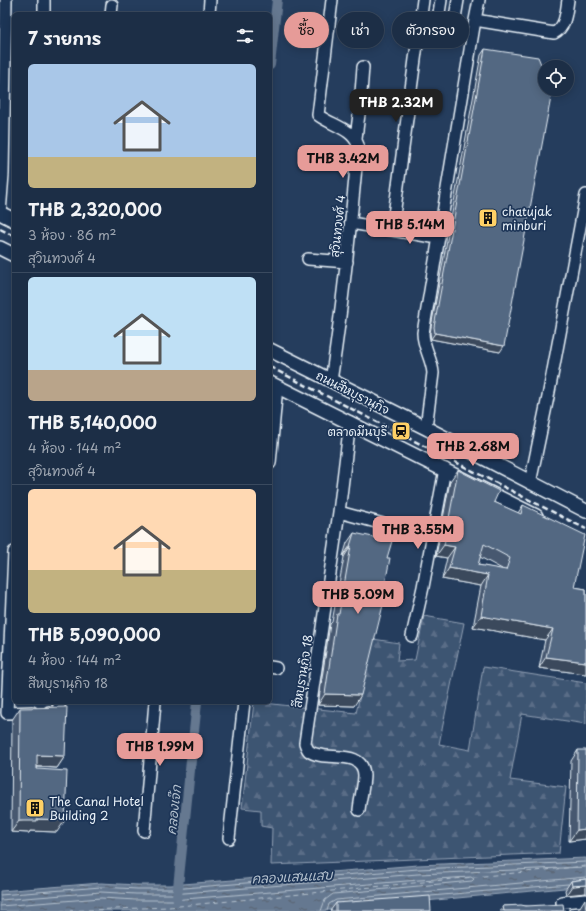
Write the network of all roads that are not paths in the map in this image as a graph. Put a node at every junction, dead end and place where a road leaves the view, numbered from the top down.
1 (6, 0) edge
2 (44, 0) edge
3 (210, 0) edge
4 (332, 0) edge
5 (479, 0) edge
6 (568, 0) edge
7 (423, 2) edge
8 (440, 3) edge
9 (458, 4) edge
10 (44, 12) edge
11 (209, 12) edge
12 (422, 12) edge
13 (476, 20) junction
14 (417, 48) edge
15 (363, 67) dead end
16 (356, 138) junction
17 (586, 195) edge
18 (0, 213) edge
19 (12, 219) edge
20 (351, 223) junction
21 (392, 230) junction
22 (432, 237) dead end
23 (0, 248) edge
24 (12, 254) edge
25 (308, 259) dead end
26 (346, 262) junction
27 (272, 351) edge
28 (331, 381) junction
29 (274, 384) edge
30 (350, 422) junction
31 (272, 424) edge
32 (426, 428) junction
33 (444, 469) junction
34 (530, 483) junction
35 (586, 511) edge
36 (339, 512) junction
37 (551, 523) edge
38 (387, 525) dead end
39 (412, 636) dead end
40 (12, 644) edge
41 (11, 690) edge
42 (59, 704) edge
43 (154, 704) edge
44 (244, 704) edge
45 (359, 810) dead end
46 (144, 831) dead end
47 (229, 838) dead end
48 (586, 900) edge
49 (548, 909) edge
50 (563, 911) edge

1 - 18 street
2 - 10 street
3 - 11 street
4 - 16 street
5 - 13 street
6 - 13 street
7 - 8 street
7 - 12 street
8 - 9 street
13 - 32 street
14 - 21 street
15 - 16 street, สุวินทวงศ์ 4
16 - 20 street, สุวินทวงศ์ 4
17 - 34 street
18 - 19 main road
20 - 21 street
20 - 26 street, สุวินทวงศ์ 4
21 - 22 street
23 - 24 main road
25 - 26 street
26 - 28 street, สุวินทวงศ์ 4
27 - 28 main road, ถนนสีหบุรานุกิจ
28 - 32 main road, ถนนสีหบุรานุกิจ
29 - 30 main road
29 - 31 street
30 - 33 main road
30 - 36 street, สีหบุรานุกิจ 18
32 - 34 main road, ถนนสีหบุรานุกิจ
33 - 37 main road
33 - 39 street
34 - 35 main road, ถนนสีหบุรานุกิจ
36 - 38 street
36 - 45 street, สีหบุรานุกิจ 18
40 - 41 street
41 - 42 street
43 - 46 street
44 - 47 street
48 - 50 street
49 - 50 street

